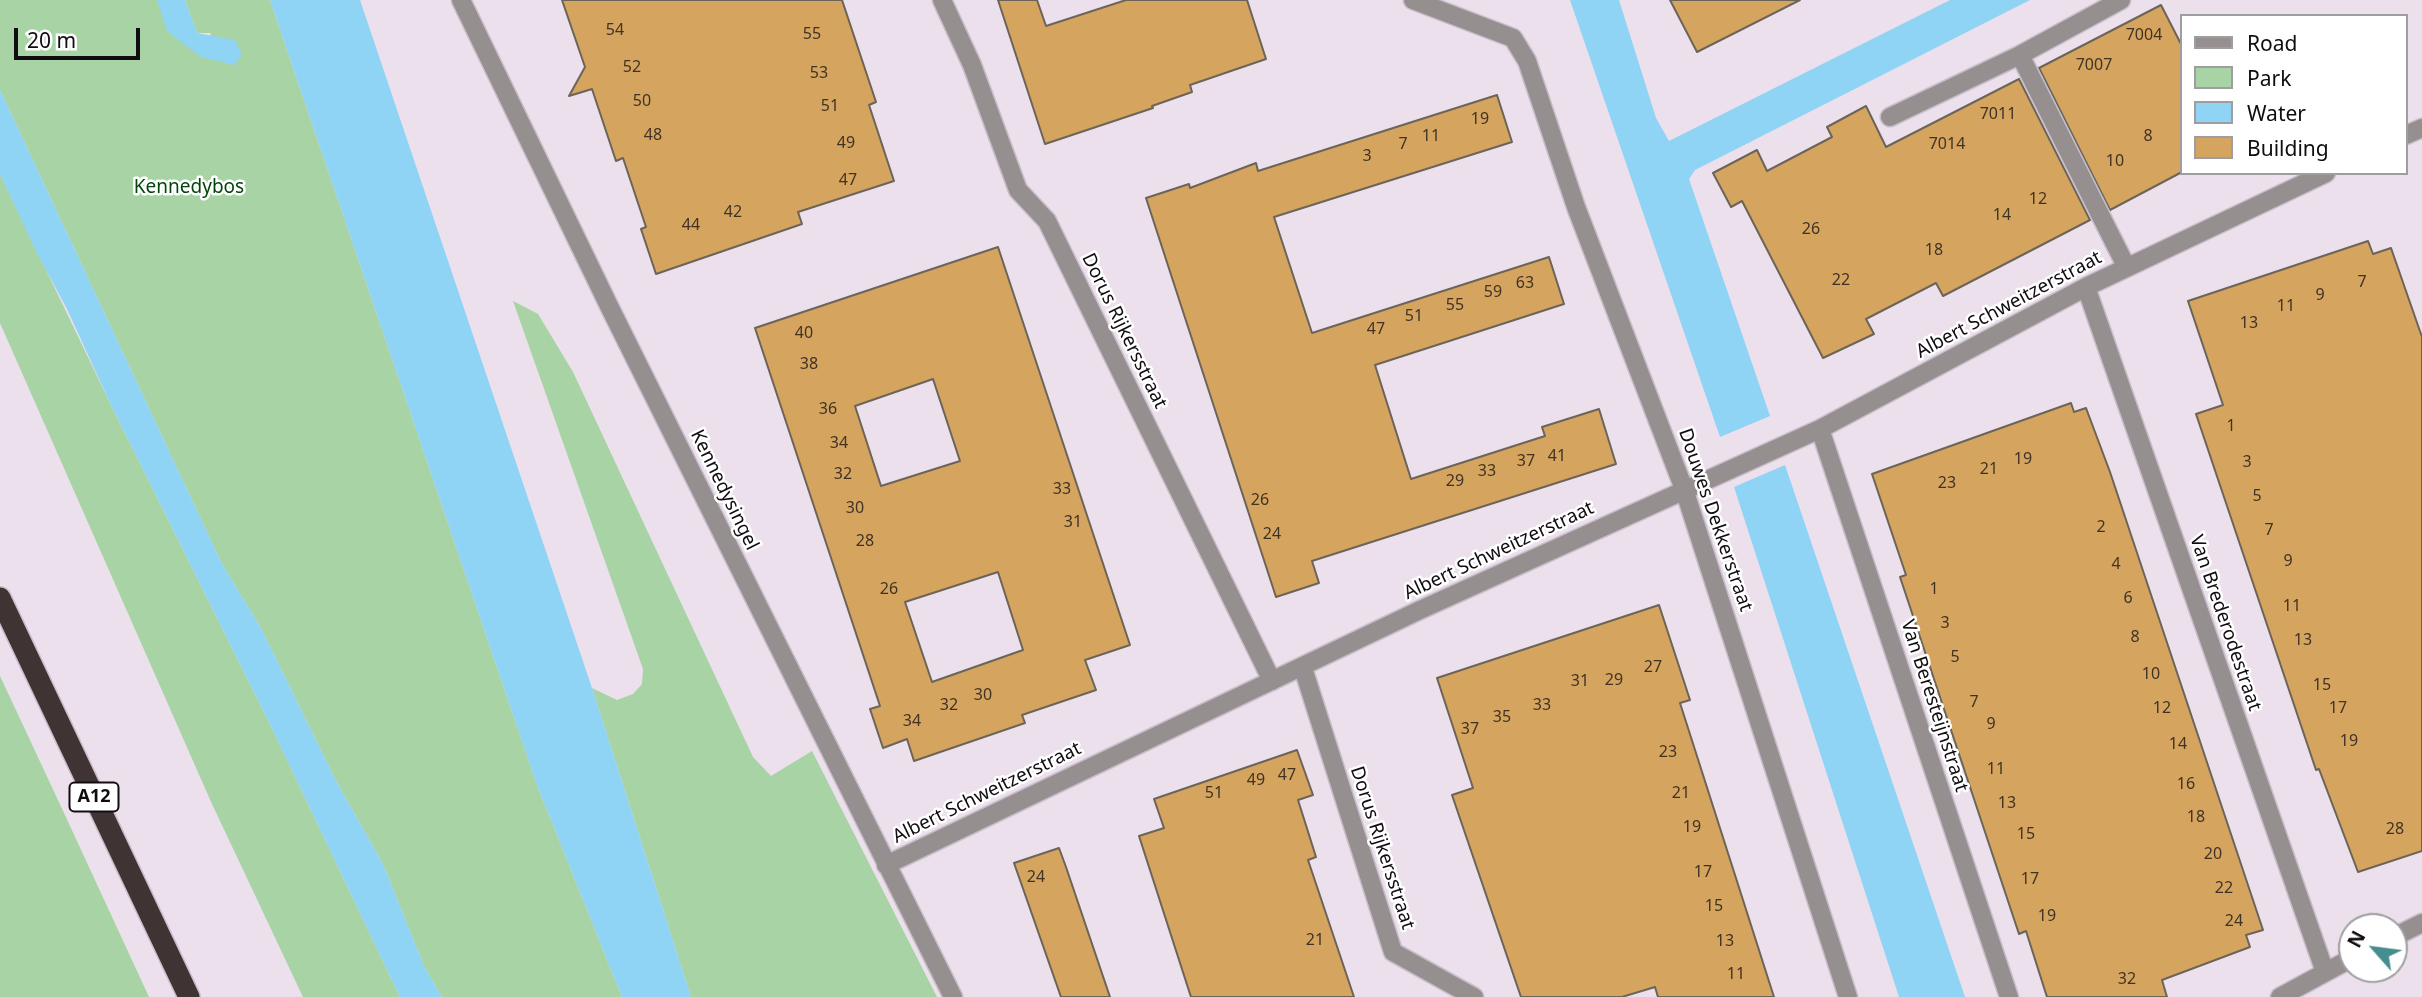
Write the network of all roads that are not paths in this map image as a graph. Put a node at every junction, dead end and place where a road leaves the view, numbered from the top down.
1 (461, 0) edge
2 (942, 0) edge
3 (1413, 0) edge
4 (2121, 0) edge
5 (2020, 55) junction
6 (1890, 117) dead end
7 (2322, 175) edge
8 (2126, 266) junction
9 (2085, 287) junction
10 (1820, 429) junction
11 (1685, 489) junction
12 (0, 598) edge
13 (1303, 668) junction
14 (1272, 681) junction
15 (886, 864) junction
16 (2338, 965) edge
17 (2325, 972) junction
18 (189, 997) edge
19 (953, 997) edge
20 (1474, 997) edge
21 (1848, 997) edge
22 (2009, 997) edge
23 (2280, 997) edge

1 - 15 street, Kennedysingel
2 - 14 street, Dorus Rijkersstraat
3 - 11 street, Douwes Dekkerstraat
4 - 5 street
5 - 6 street
5 - 8 street, Albert Schweitzerstraat
7 - 8 street, Albert Schweitzerstraat
8 - 9 street, Albert Schweitzerstraat
9 - 10 street, Albert Schweitzerstraat
9 - 17 street, Van Brederodestraat
10 - 11 street, Albert Schweitzerstraat
10 - 22 street, Van Beresteijnstraat
11 - 13 street, Albert Schweitzerstraat
11 - 21 street, Douwes Dekkerstraat
12 - 18 highway, A12
13 - 14 street, Albert Schweitzerstraat
13 - 20 street, Dorus Rijkersstraat
14 - 15 street, Albert Schweitzerstraat
15 - 19 street, Kennedysingel
16 - 17 street
17 - 23 street

